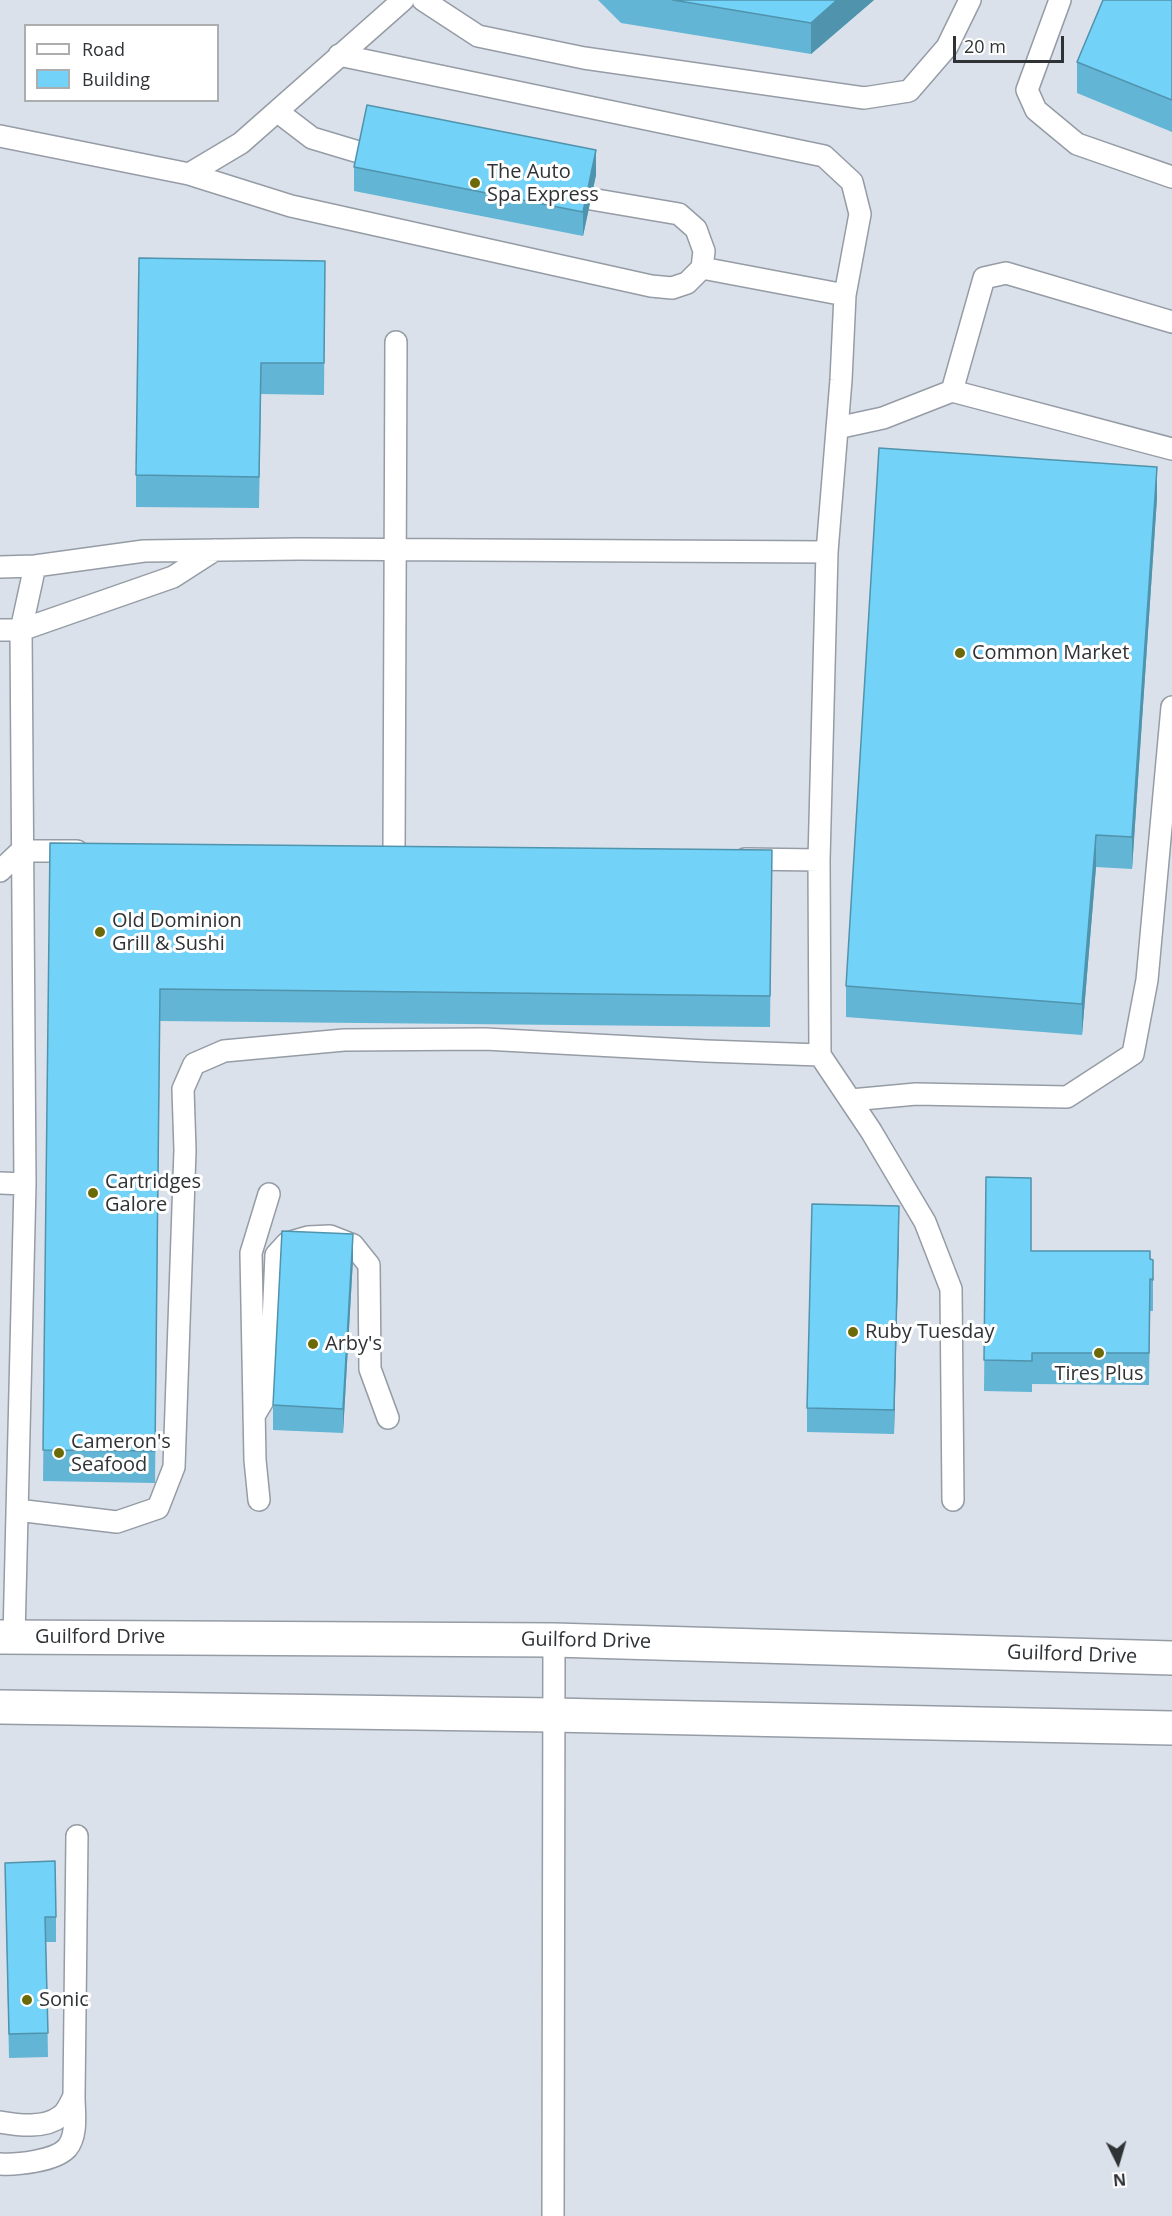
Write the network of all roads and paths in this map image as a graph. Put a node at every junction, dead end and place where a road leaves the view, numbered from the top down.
1 (403, 0) edge
2 (423, 0) edge
3 (970, 0) edge
4 (1060, 0) edge
5 (339, 55) junction
6 (278, 112) junction
7 (0, 136) edge
8 (362, 153) edge
9 (189, 174) junction
10 (1172, 177) edge
11 (591, 199) edge
12 (702, 268) junction
13 (845, 295) junction
14 (1172, 322) edge
15 (396, 342) dead end
16 (952, 391) junction
17 (837, 428) junction
18 (1172, 449) edge
19 (396, 549) junction
20 (215, 550) junction
21 (827, 552) junction
22 (35, 566) junction
23 (0, 567) edge
24 (10, 630) edge
25 (1172, 707) edge
26 (21, 851) junction
27 (100, 852) edge
28 (371, 852) edge
29 (394, 852) junction
30 (417, 853) edge
31 (724, 858) edge
32 (819, 860) junction
33 (0, 871) edge
34 (820, 1055) junction
35 (850, 1100) junction
36 (0, 1184) edge
37 (25, 1184) junction
38 (269, 1194) dead end
39 (254, 1416) junction
40 (388, 1418) dead end
41 (259, 1500) dead end
42 (953, 1500) dead end
43 (17, 1510) junction
44 (7, 1637) edge
45 (554, 1640) junction
46 (1172, 1658) edge
47 (0, 1707) edge
48 (552, 1715) junction
49 (1172, 1728) edge
50 (77, 1836) dead end
51 (74, 2096) junction
52 (0, 2122) edge
53 (0, 2164) edge
54 (553, 2216) edge

1 - 5 lane
2 - 3 lane
4 - 10 lane
5 - 6 lane
5 - 13 lane
6 - 8 lane
6 - 9 lane
7 - 9 lane
9 - 12 lane
11 - 12 lane
12 - 13 lane
13 - 17 lane
14 - 16 lane
15 - 19 lane
16 - 17 lane
16 - 18 lane
17 - 21 lane
19 - 20 lane
19 - 21 lane
19 - 29 lane
20 - 22 lane
20 - 24 lane
21 - 32 lane
22 - 23 lane
22 - 24 lane
24 - 26 lane
25 - 35 lane
26 - 27 lane
26 - 33 lane
26 - 37 lane
28 - 29 lane
29 - 30 lane
31 - 32 lane
32 - 34 lane
34 - 35 lane
34 - 43 lane
35 - 42 lane
36 - 37 lane
37 - 43 lane
38 - 39 lane
39 - 40 lane
39 - 41 lane
43 - 44 lane
44 - 45 main road, Guilford Drive
45 - 46 main road, Guilford Drive
45 - 48 lane
47 - 48 main road
48 - 49 main road
48 - 54 lane
50 - 51 lane
51 - 52 lane
51 - 53 lane

